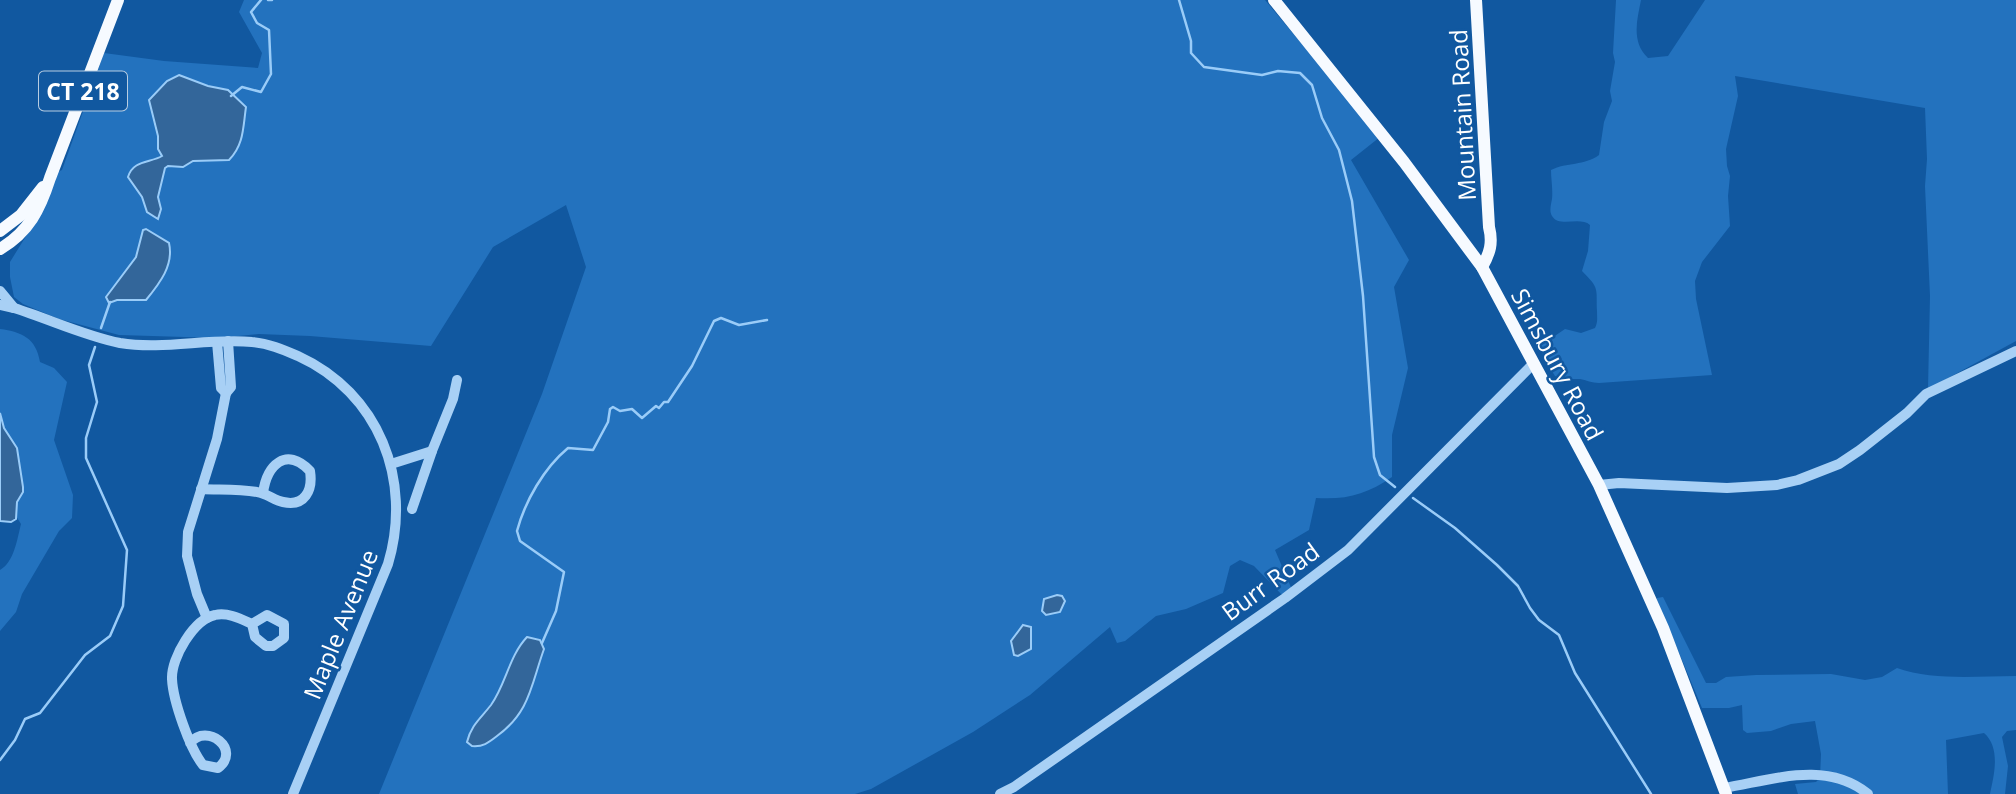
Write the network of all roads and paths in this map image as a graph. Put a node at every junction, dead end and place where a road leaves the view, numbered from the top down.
1 (118, 0) edge
2 (1274, 0) edge
3 (1476, 0) edge
4 (50, 178) junction
5 (1489, 227) junction
6 (0, 231) edge
7 (0, 249) edge
8 (1473, 254) junction
9 (1482, 267) junction
10 (0, 291) edge
11 (0, 305) edge
12 (15, 308) junction
13 (222, 341) junction
14 (2016, 351) edge
15 (1533, 364) junction
16 (457, 380) dead end
17 (432, 451) junction
18 (391, 464) junction
19 (1599, 485) junction
20 (201, 489) junction
21 (263, 493) junction
22 (412, 509) dead end
23 (207, 618) junction
24 (252, 624) dead end
25 (190, 743) dead end
26 (1725, 791) edge
27 (293, 794) edge
28 (1000, 794) edge
29 (1868, 794) edge

1 - 4 main road, CT 218
2 - 8 main road, Simsbury Road
3 - 5 main road, Mountain Road
4 - 6 main road, CT 218
4 - 7 main road, CT 218
5 - 8 main road, Mountain Road
5 - 9 main road, Mountain Road
8 - 9 main road, Simsbury Road
9 - 15 main road, Simsbury Road
10 - 12 street
11 - 12 street, Maple Avenue
12 - 13 street, Maple Avenue
13 - 18 street, Maple Avenue
13 - 20 street
14 - 19 street
15 - 19 main road, Simsbury Road
15 - 28 street, Burr Road
16 - 17 street
17 - 18 street
17 - 22 street
18 - 27 street, Maple Avenue
19 - 26 main road, Simsbury Road
20 - 21 street
20 - 23 street
21 - 21 street
23 - 24 street
23 - 25 street
26 - 29 street

